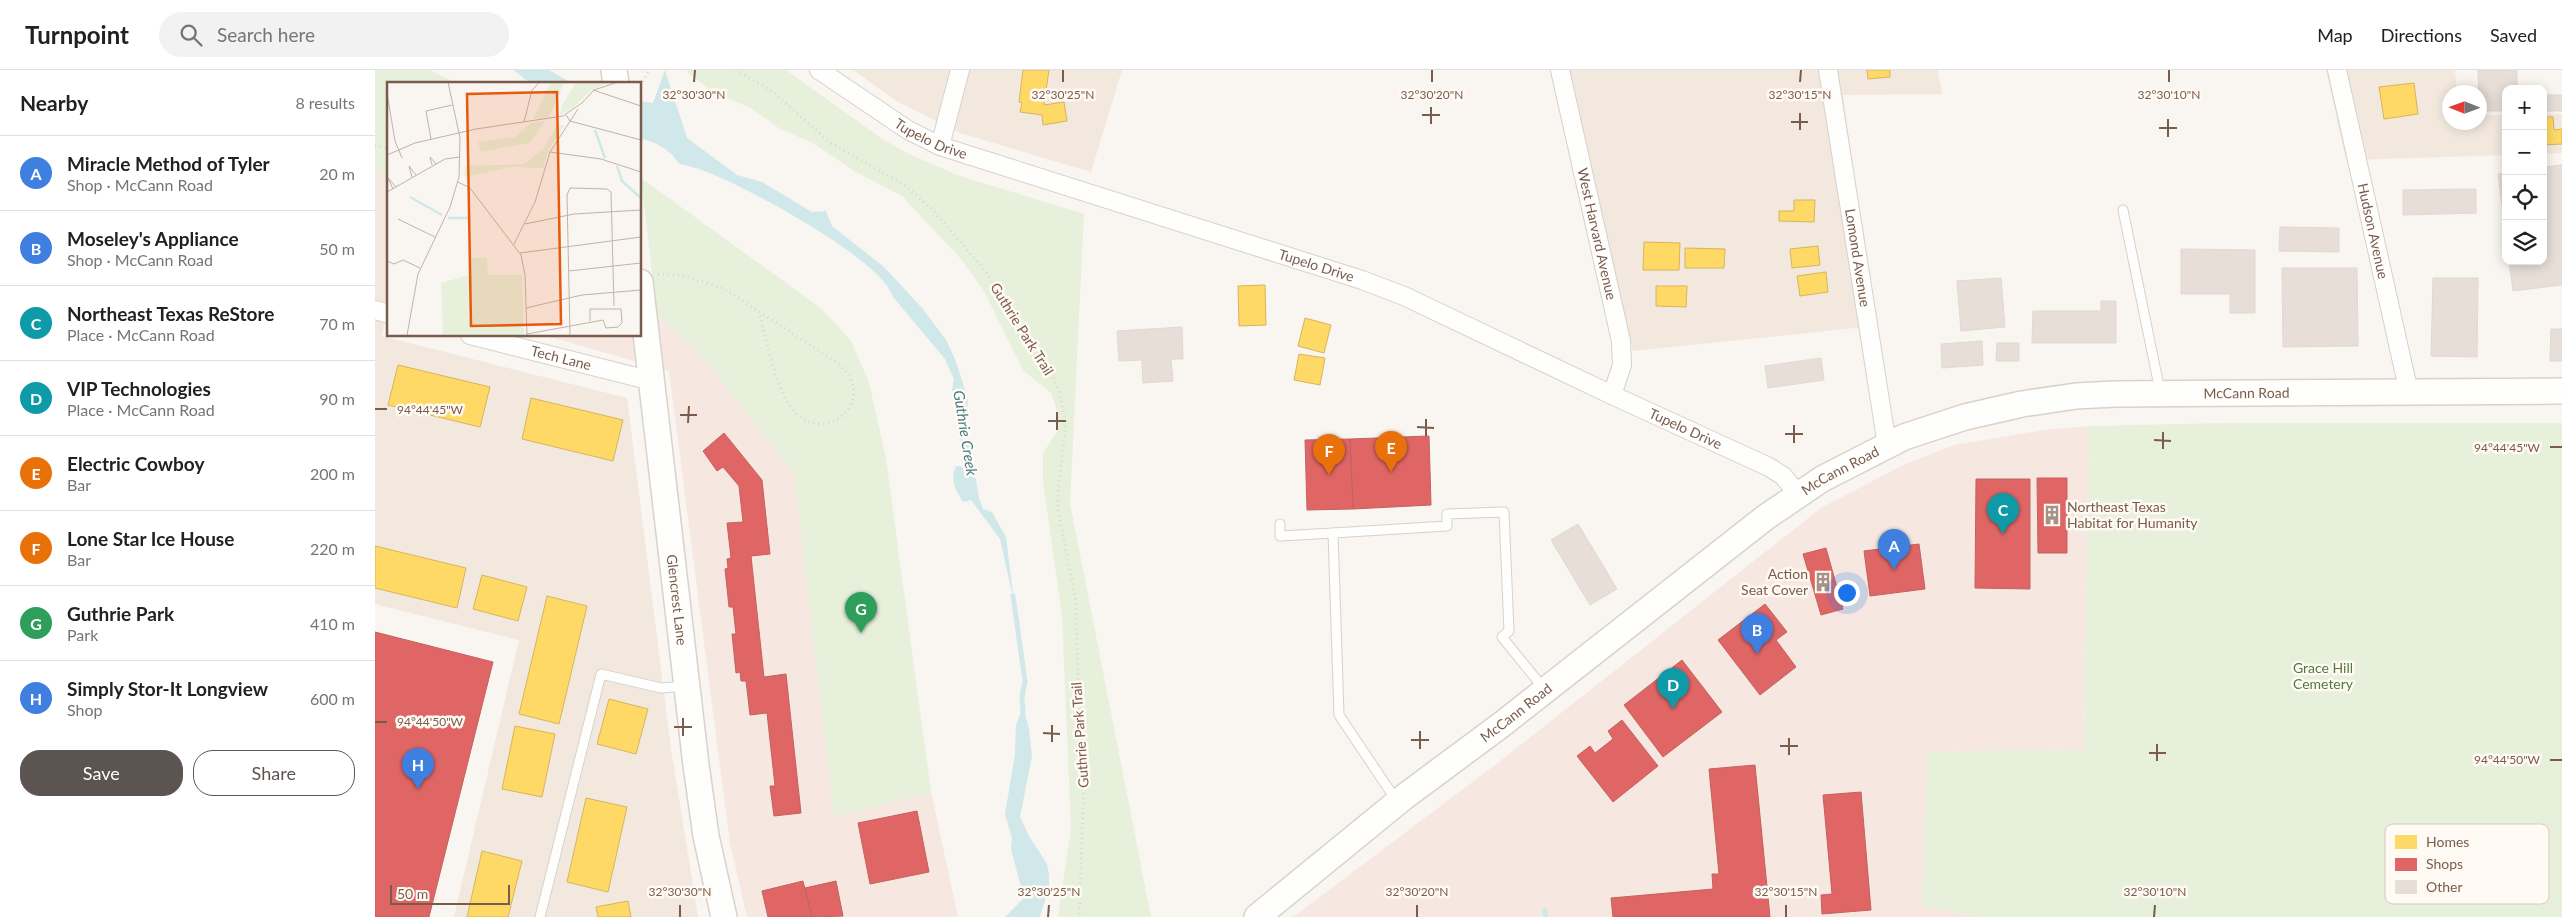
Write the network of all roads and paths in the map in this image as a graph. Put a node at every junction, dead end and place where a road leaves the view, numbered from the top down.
1 (649, 70) edge
2 (736, 70) edge
3 (819, 70) edge
4 (960, 70) edge
5 (1560, 70) edge
6 (1828, 70) edge
7 (2337, 70) edge
8 (641, 84) edge
9 (941, 146) junction
10 (2123, 210) dead end
11 (647, 276) edge
12 (759, 313) junction
13 (475, 336) edge
14 (652, 381) junction
15 (2562, 391) edge
16 (2409, 393) junction
17 (2161, 394) junction
18 (1612, 395) junction
19 (1887, 445) junction
20 (1798, 494) junction
21 (1280, 524) dead end
22 (1333, 533) junction
23 (687, 686) junction
24 (1545, 690) junction
25 (1398, 802) junction
26 (540, 917) edge
27 (724, 917) edge
28 (1079, 917) edge
29 (1257, 917) edge

1 - 8 path
2 - 28 path, Guthrie Park Trail
3 - 9 street, Tupelo Drive
4 - 9 street
5 - 18 street, West Harvard Avenue
6 - 19 street, Lomond Avenue
7 - 16 street, Hudson Avenue
9 - 18 street, Tupelo Drive
10 - 17 lane
11 - 12 path
11 - 14 street, Glencrest Lane
12 - 12 path
13 - 14 street, Tech Lane
14 - 23 street, Glencrest Lane
15 - 16 street, McCann Road
16 - 17 street, McCann Road
17 - 19 street, McCann Road
18 - 20 street, Tupelo Drive
19 - 20 street, McCann Road
20 - 24 street, McCann Road
21 - 22 lane
22 - 24 lane
22 - 25 lane
23 - 26 lane
23 - 27 street, Glencrest Lane
24 - 25 street, McCann Road
25 - 29 street, McCann Road

